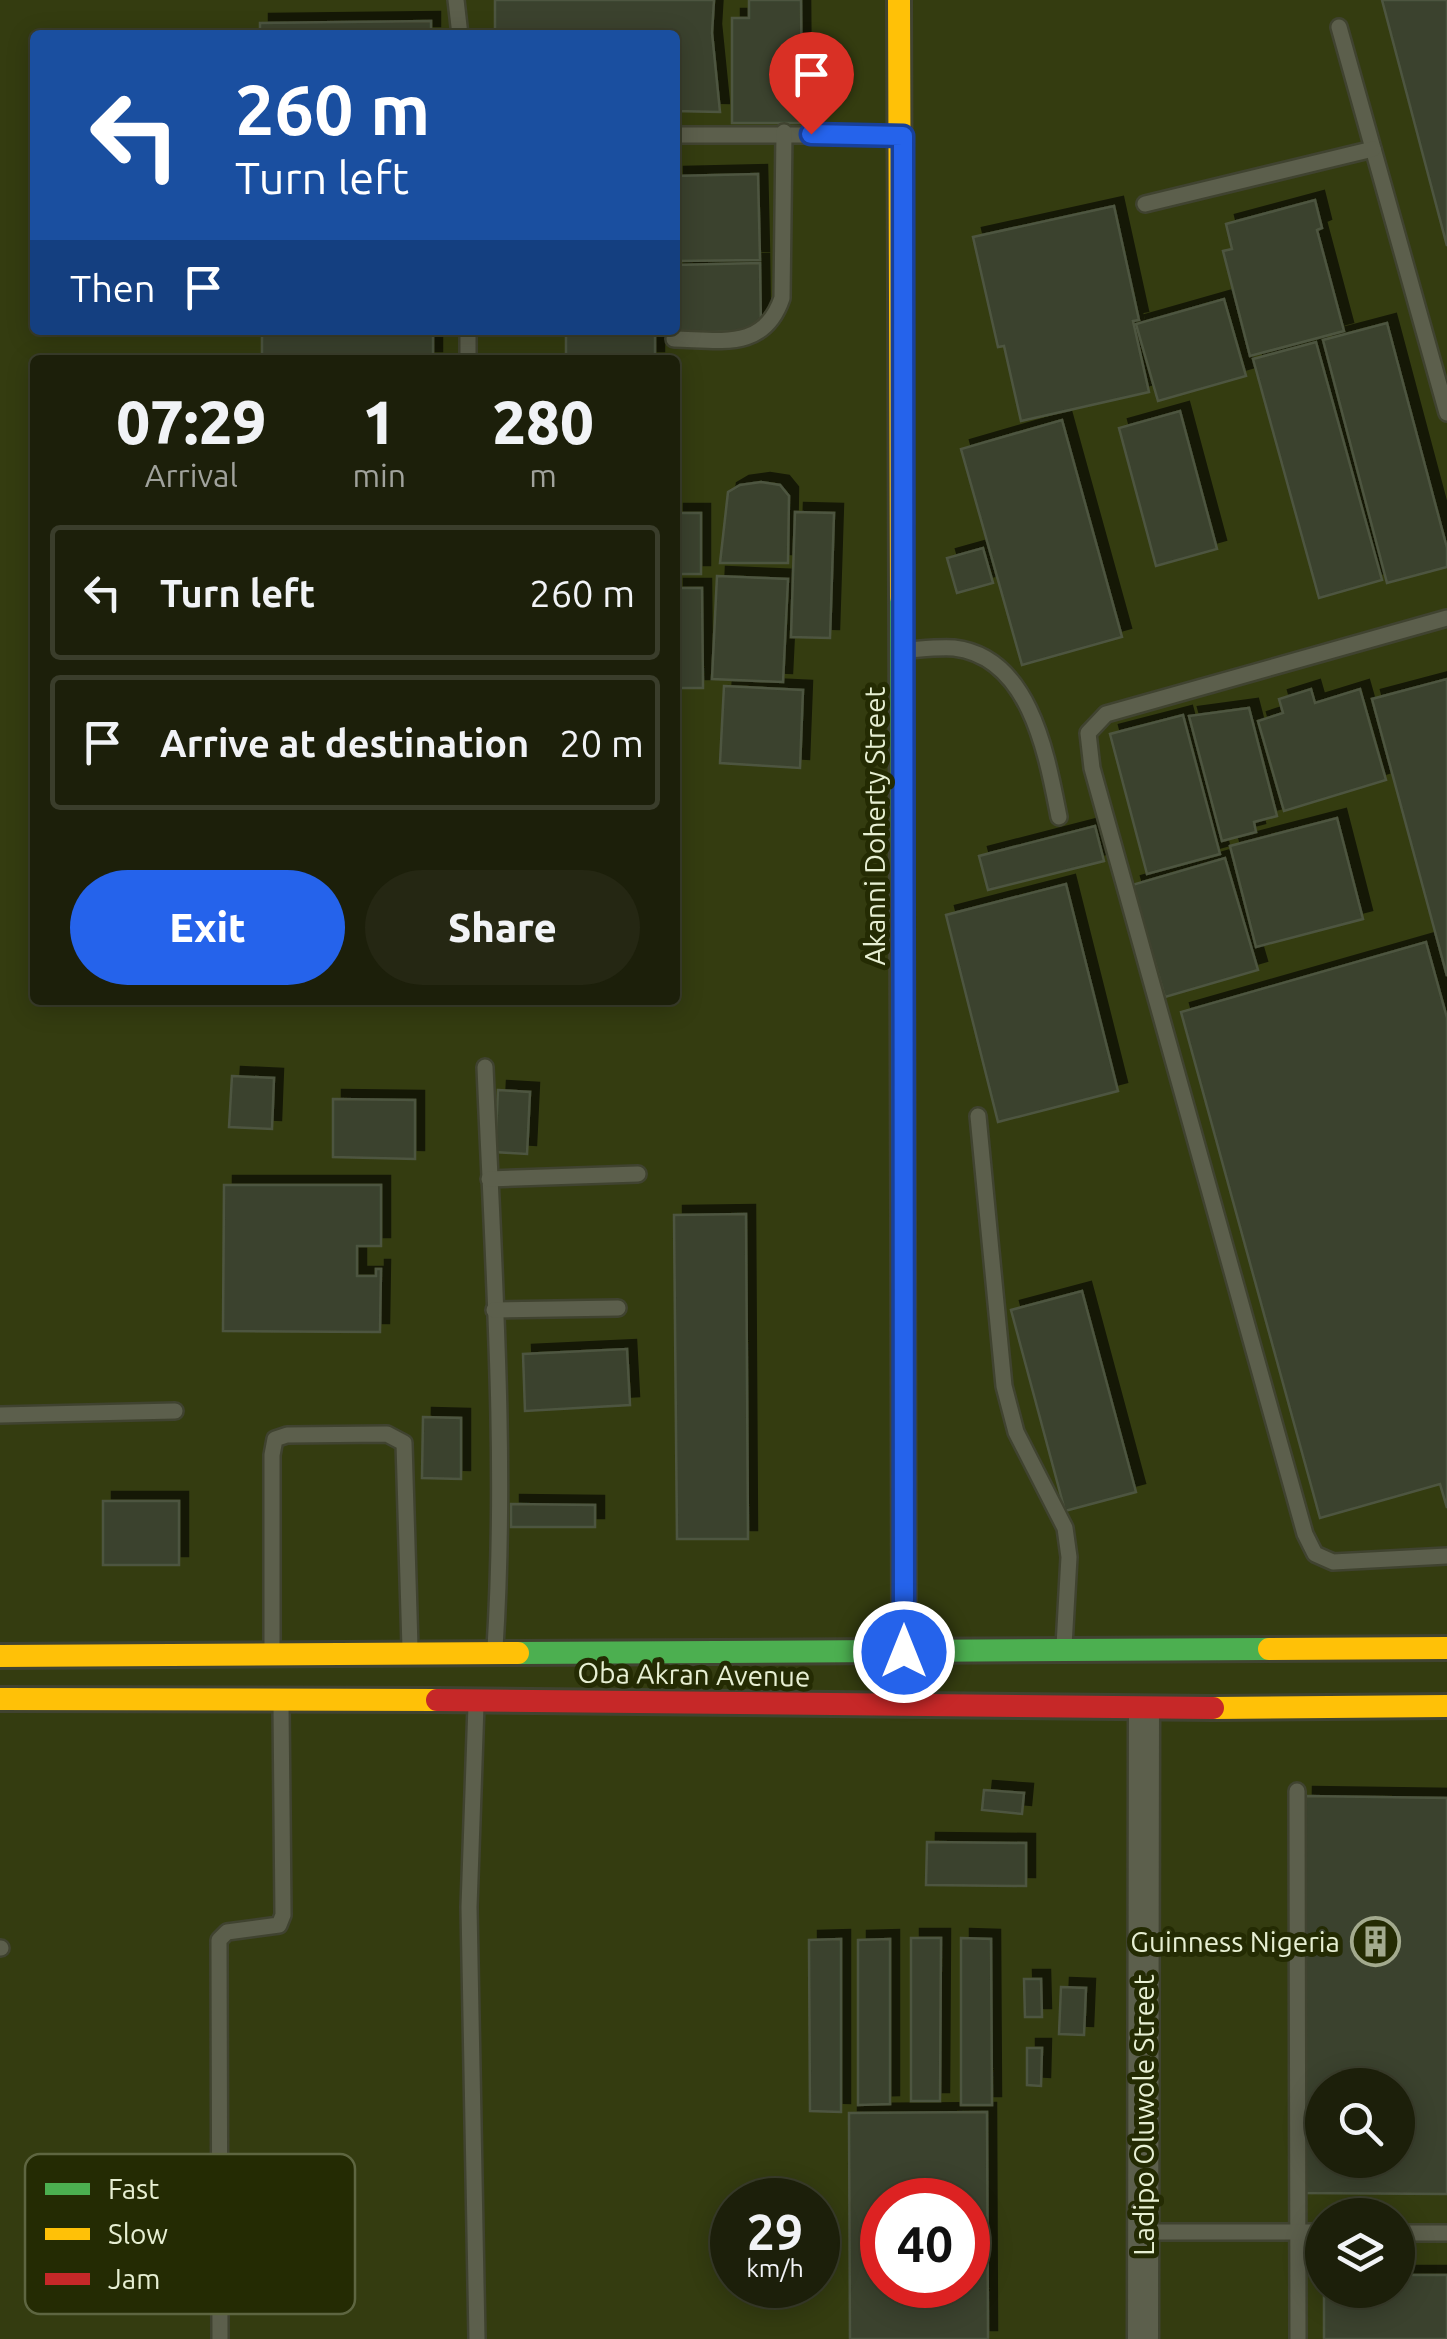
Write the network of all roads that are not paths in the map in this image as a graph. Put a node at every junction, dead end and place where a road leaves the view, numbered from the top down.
1 (456, 0) edge
2 (899, 0) edge
3 (1339, 27) dead end
4 (459, 30) edge
5 (784, 132) junction
6 (680, 135) edge
7 (903, 136) junction
8 (1373, 148) junction
9 (1145, 204) dead end
10 (674, 339) dead end
11 (1447, 413) edge
12 (1447, 618) edge
13 (904, 650) junction
14 (1059, 817) dead end
15 (485, 1067) dead end
16 (978, 1116) dead end
17 (638, 1174) dead end
18 (490, 1179) junction
19 (618, 1308) dead end
20 (494, 1310) junction
21 (174, 1411) dead end
22 (0, 1415) edge
23 (1447, 1556) edge
24 (1447, 1648) edge
25 (1064, 1650) junction
26 (410, 1652) junction
27 (494, 1652) junction
28 (904, 1652) junction
29 (272, 1653) junction
30 (0, 1656) edge
31 (281, 1696) junction
32 (0, 1699) edge
33 (476, 1701) junction
34 (1447, 1706) edge
35 (1144, 1712) junction
36 (1297, 1791) dead end
37 (220, 2154) edge
38 (1143, 2232) junction
39 (1296, 2232) junction
40 (1305, 2232) edge
41 (1415, 2233) edge
42 (1447, 2233) edge
43 (476, 2339) edge
44 (1142, 2339) edge
45 (1298, 2339) edge

1 - 4 lane
2 - 7 main road, Akanni Doherty Street
3 - 8 lane
5 - 6 lane
5 - 7 lane
5 - 10 lane
7 - 13 main road, Akanni Doherty Street
8 - 9 lane
8 - 11 lane
12 - 23 lane
13 - 14 lane
13 - 28 main road, Akanni Doherty Street
15 - 18 lane
16 - 25 lane
17 - 18 lane
18 - 20 lane
19 - 20 lane
20 - 27 lane
21 - 22 lane
24 - 25 main road, Oba Akran Avenue
25 - 28 main road, Oba Akran Avenue
26 - 27 main road, Oba Akran Avenue
26 - 29 main road, Oba Akran Avenue
26 - 29 lane
27 - 28 main road, Oba Akran Avenue
29 - 30 main road, Oba Akran Avenue
31 - 32 main road, Oba Akran Avenue
31 - 33 main road, Oba Akran Avenue
31 - 37 lane
33 - 35 main road, Oba Akran Avenue
33 - 43 lane
34 - 35 main road, Oba Akran Avenue
35 - 38 street, Ladipo Oluwole Street
36 - 39 lane
38 - 39 lane
38 - 44 street, Ladipo Oluwole Street
39 - 40 lane
39 - 45 lane
41 - 42 lane

